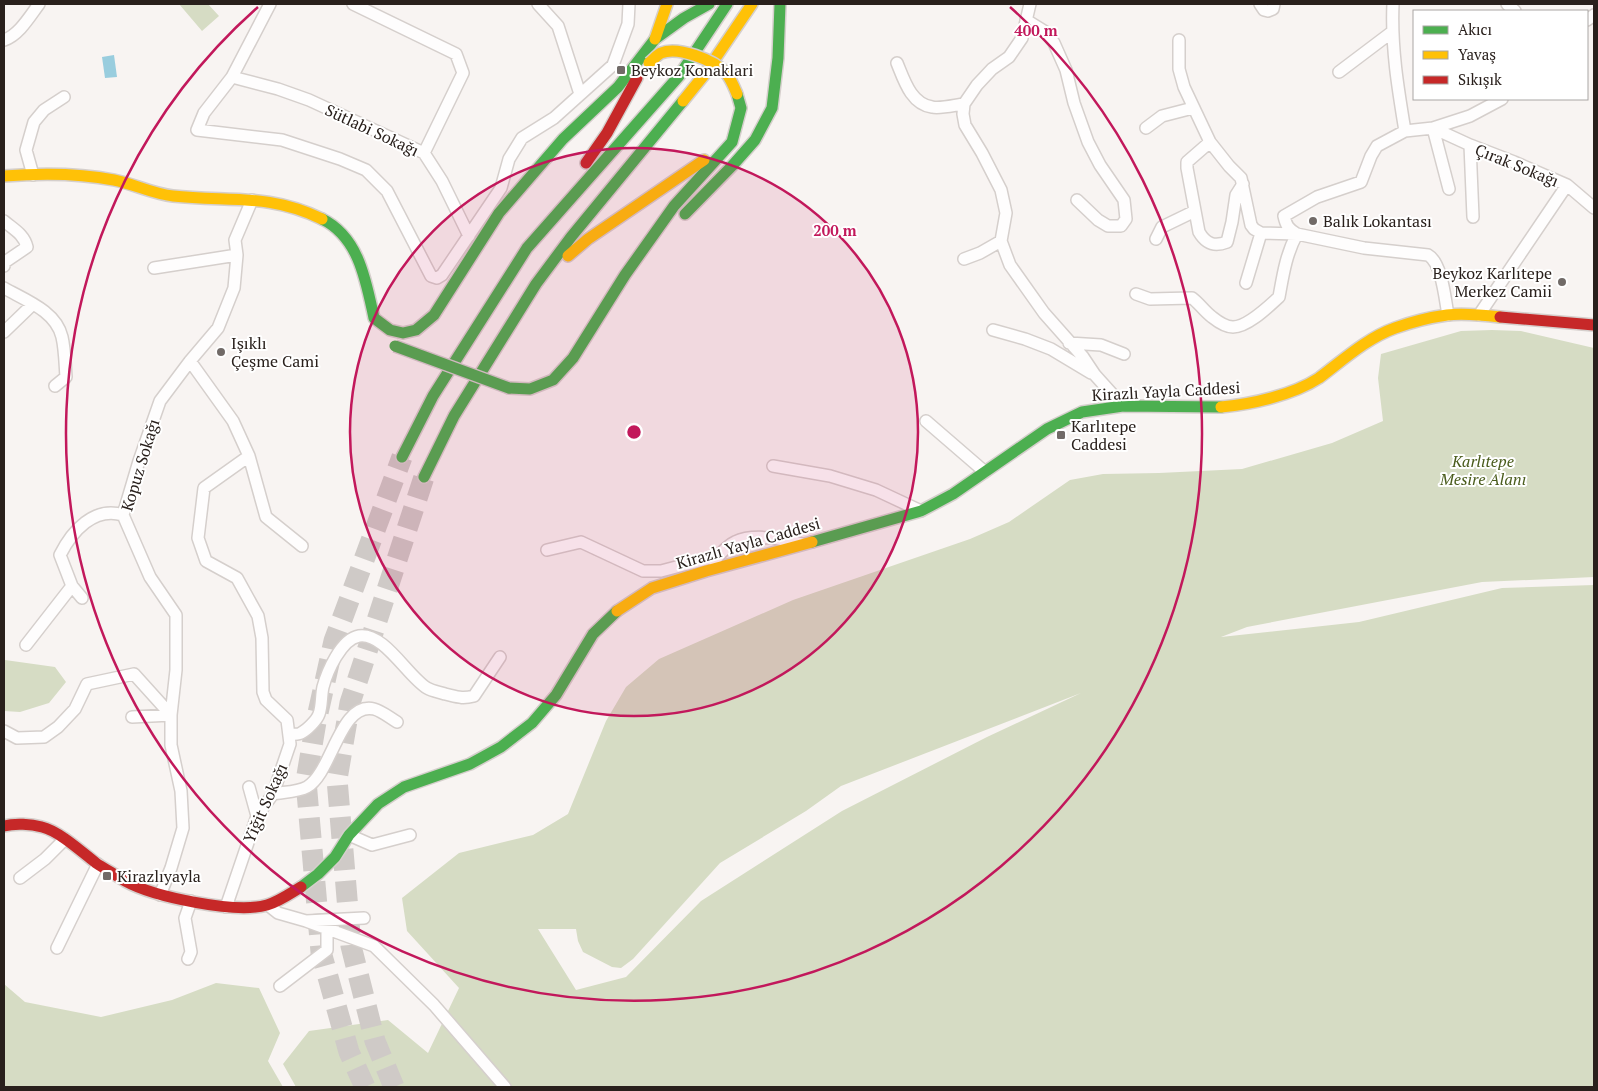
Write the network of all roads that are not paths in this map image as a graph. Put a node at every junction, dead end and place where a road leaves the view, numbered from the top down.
1 (39, 4) edge
2 (270, 4) edge
3 (354, 4) edge
4 (538, 4) edge
5 (630, 4) edge
6 (667, 4) edge
7 (709, 4) edge
8 (728, 4) edge
9 (752, 4) edge
10 (780, 4) edge
11 (1030, 4) edge
12 (1260, 4) edge
13 (1274, 4) edge
14 (1392, 4) edge
15 (1026, 20) junction
16 (1392, 32) junction
17 (655, 39) junction
18 (4, 40) edge
19 (1178, 40) dead end
20 (897, 63) dead end
21 (1339, 72) dead end
22 (232, 77) junction
23 (637, 78) junction
24 (580, 94) junction
25 (64, 97) dead end
26 (1500, 100) edge
27 (964, 104) junction
28 (1194, 108) junction
29 (1146, 128) dead end
30 (1434, 128) junction
31 (1405, 131) junction
32 (732, 142) junction
33 (1210, 142) junction
34 (1470, 145) junction
35 (424, 153) junction
36 (4, 167) edge
37 (33, 175) junction
38 (4, 176) edge
39 (1243, 184) junction
40 (1567, 185) junction
41 (4, 186) edge
42 (520, 189) junction
43 (1449, 189) dead end
44 (252, 200) junction
45 (1077, 200) dead end
46 (1594, 208) edge
47 (1195, 211) junction
48 (1473, 217) dead end
49 (4, 221) edge
50 (1261, 233) junction
51 (1296, 234) junction
52 (469, 236) junction
53 (1156, 239) dead end
54 (1001, 241) junction
55 (527, 248) junction
56 (237, 255) junction
57 (964, 259) dead end
58 (4, 264) edge
59 (154, 268) dead end
60 (625, 275) junction
61 (1246, 283) dead end
62 (536, 284) junction
63 (4, 288) edge
64 (1136, 294) dead end
65 (33, 304) junction
66 (1448, 315) junction
67 (1479, 315) junction
68 (374, 318) junction
69 (1594, 325) edge
70 (992, 330) dead end
71 (4, 332) edge
72 (1069, 343) junction
73 (1124, 354) dead end
74 (190, 361) junction
75 (1095, 375) junction
76 (55, 386) dead end
77 (1123, 406) junction
78 (926, 421) dead end
79 (250, 456) junction
80 (402, 458) tunnel mouth
81 (772, 466) dead end
82 (985, 472) junction
83 (424, 477) tunnel mouth
84 (921, 510) junction
85 (123, 516) junction
86 (804, 544) junction
87 (302, 546) dead end
88 (547, 550) dead end
89 (718, 556) junction
90 (706, 571) junction
91 (72, 586) junction
92 (82, 598) dead end
93 (26, 646) dead end
94 (500, 657) dead end
95 (171, 715) junction
96 (132, 717) dead end
97 (397, 722) dead end
98 (4, 731) edge
99 (290, 734) junction
100 (249, 787) dead end
101 (273, 794) junction
102 (257, 816) junction
103 (4, 826) edge
104 (349, 835) junction
105 (410, 835) dead end
106 (65, 839) junction
107 (98, 864) junction
108 (20, 878) dead end
109 (160, 895) junction
110 (192, 901) junction
111 (268, 905) junction
112 (226, 907) junction
113 (364, 918) dead end
114 (306, 921) junction
115 (327, 930) junction
116 (57, 948) dead end
117 (188, 959) dead end
118 (280, 986) dead end
119 (505, 1087) edge

1 - 18 street
2 - 22 street
3 - 35 street
4 - 24 street
5 - 24 street
6 - 17 main road
7 - 17 main road
8 - 55 main road
9 - 62 main road
10 - 60 main road
11 - 15 street
12 - 13 street
14 - 16 street
15 - 27 street
15 - 45 street
16 - 21 street
16 - 31 street
17 - 42 main road
19 - 28 street
20 - 27 street
22 - 35 street, Sütlabi Sokağı
22 - 52 street
23 - 32 main road, bridge
23 - 42 main road
23 - 55 main road
24 - 52 street
25 - 37 street
26 - 30 street
27 - 54 street
28 - 29 street
28 - 33 street
30 - 31 street
30 - 34 street, Çırak Sokağı
30 - 43 street
31 - 51 street
32 - 60 main road
32 - 62 main road
33 - 39 street
33 - 47 street
34 - 40 street, Çırak Sokağı
34 - 48 street
35 - 52 street, Sütlabi Sokağı
36 - 37 main road
37 - 38 main road
37 - 41 main road
37 - 44 main road
39 - 47 street
39 - 50 street
40 - 46 street
40 - 67 street, Çırak Sokağı
42 - 68 main road
44 - 56 street, Kopuz Sokağı
44 - 68 main road
47 - 53 street
49 - 58 street
50 - 51 street
50 - 61 street
51 - 64 street
51 - 66 street
54 - 57 street
54 - 72 street
55 - 80 main road
56 - 59 street
56 - 74 street, Kopuz Sokağı
60 - 68 main road, bridge
62 - 83 main road
63 - 65 street
65 - 71 street
65 - 76 street
66 - 67 main road, Kirazlı Yayla Caddesi
66 - 77 main road, Kirazlı Yayla Caddesi
67 - 69 main road, Kirazlı Yayla Caddesi
70 - 75 street
72 - 73 street
72 - 75 street
74 - 79 street
74 - 85 street, Kopuz Sokağı
75 - 77 street
77 - 82 main road, Kirazlı Yayla Caddesi
78 - 82 street
79 - 87 street
79 - 99 street
81 - 84 street
82 - 84 main road, Kirazlı Yayla Caddesi
84 - 86 main road, Kirazlı Yayla Caddesi
85 - 91 street
85 - 95 street, Kopuz Sokağı
86 - 89 street
86 - 90 main road, Kirazlı Yayla Caddesi
88 - 89 street
89 - 90 street
90 - 104 main road, Kirazlı Yayla Caddesi
91 - 92 street
91 - 93 street
94 - 99 street
95 - 96 street
95 - 98 street
95 - 109 street, Kopuz Sokağı
97 - 101 street
99 - 101 street, Yiğit Sokağı
100 - 102 street
101 - 102 street, Yiğit Sokağı
102 - 112 street, Yiğit Sokağı
103 - 106 main road, Kirazlı Yayla Caddesi
104 - 105 street
104 - 111 main road, Kirazlı Yayla Caddesi
106 - 107 main road, Kirazlı Yayla Caddesi
106 - 108 street
107 - 109 main road, Kirazlı Yayla Caddesi
107 - 116 street
109 - 110 main road, Kirazlı Yayla Caddesi
110 - 112 main road, Kirazlı Yayla Caddesi
110 - 117 street
111 - 112 main road, Kirazlı Yayla Caddesi
111 - 114 street
113 - 114 street
114 - 115 street
115 - 118 street
115 - 119 street

